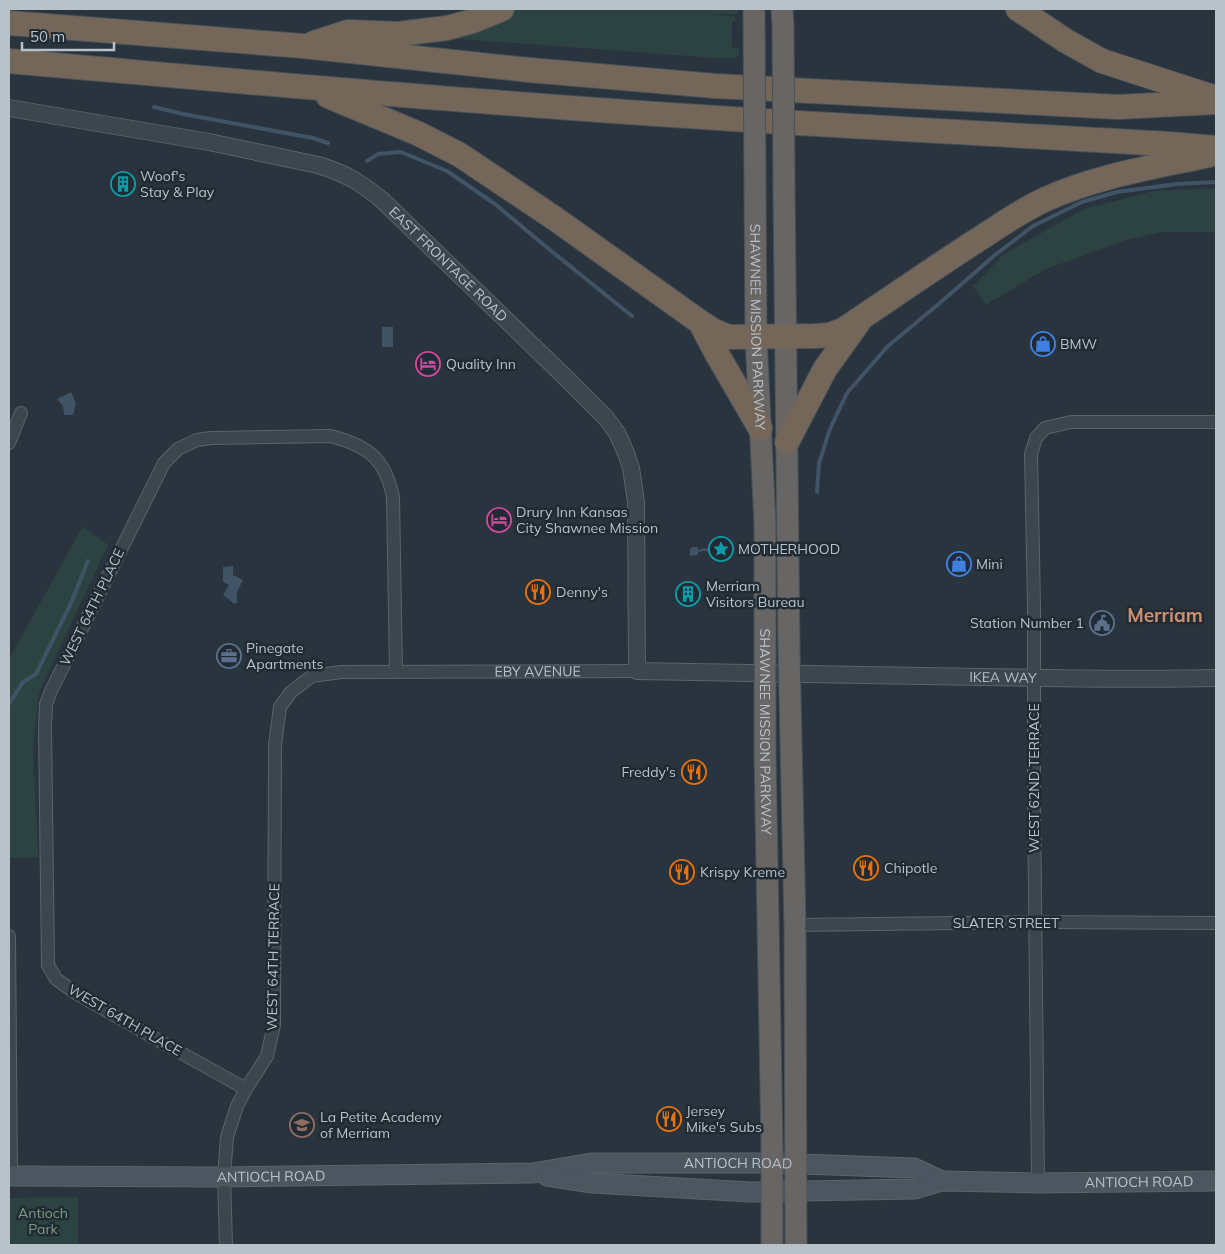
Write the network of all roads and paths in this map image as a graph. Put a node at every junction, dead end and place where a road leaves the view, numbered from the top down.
1 (502, 9) edge
2 (754, 9) edge
3 (1018, 9) edge
4 (783, 17) edge
5 (9, 23) edge
6 (303, 46) junction
7 (9, 61) edge
8 (308, 88) junction
9 (1216, 98) edge
10 (1216, 102) edge
11 (9, 108) edge
12 (1216, 148) edge
13 (1216, 154) edge
14 (861, 318) junction
15 (700, 322) junction
16 (756, 337) junction
17 (786, 337) junction
18 (21, 413) dead end
19 (1216, 422) edge
20 (760, 428) junction
21 (787, 442) junction
22 (9, 443) edge
23 (396, 671) junction
24 (637, 671) junction
25 (790, 674) junction
26 (766, 675) junction
27 (1034, 678) junction
28 (1216, 678) edge
29 (291, 692) joint
30 (767, 845) junction
31 (1035, 922) junction
32 (1216, 923) edge
33 (795, 925) junction
34 (9, 936) edge
35 (246, 1088) junction
36 (773, 1163) junction
37 (796, 1164) junction
38 (533, 1174) junction
39 (10, 1176) edge
40 (224, 1178) junction
41 (942, 1180) junction
42 (1216, 1181) edge
43 (1038, 1183) junction
44 (796, 1190) junction
45 (772, 1191) junction
46 (226, 1245) edge
47 (772, 1245) edge
48 (796, 1245) edge

1 - 6 highway
2 - 16 highway, SHAWNEE MISSION PARKWAY, bridge
3 - 9 highway
4 - 17 highway, SHAWNEE MISSION PARKWAY, bridge
5 - 6 highway
6 - 10 highway
7 - 8 highway
8 - 12 highway
8 - 15 highway
11 - 24 street, EAST FRONTAGE ROAD
13 - 14 highway
14 - 17 highway
14 - 21 highway
15 - 16 highway
15 - 20 highway
16 - 17 highway
16 - 20 highway, SHAWNEE MISSION PARKWAY
17 - 21 highway, SHAWNEE MISSION PARKWAY
18 - 22 street
19 - 27 street, WEST 62ND TERRACE
20 - 26 highway, SHAWNEE MISSION PARKWAY
21 - 25 highway, SHAWNEE MISSION PARKWAY
23 - 24 street, EBY AVENUE
23 - 29 street, EBY AVENUE
23 - 35 street, WEST 64TH PLACE
24 - 26 street, EBY AVENUE
25 - 26 street, EBY AVENUE
25 - 27 street, IKEA WAY
25 - 33 highway, SHAWNEE MISSION PARKWAY
26 - 30 highway, SHAWNEE MISSION PARKWAY
27 - 28 street, IKEA WAY
27 - 31 street, WEST 62ND TERRACE
29 - 35 street, WEST 64TH TERRACE
30 - 33 highway
30 - 36 highway, SHAWNEE MISSION PARKWAY
31 - 32 street, SLATER STREET
31 - 33 street, SLATER STREET
31 - 43 street, WEST 62ND TERRACE
33 - 37 highway, SHAWNEE MISSION PARKWAY
34 - 39 street
35 - 40 street, WEST 64TH TERRACE
36 - 37 main road, ANTIOCH ROAD
36 - 38 main road, ANTIOCH ROAD
36 - 45 highway, SHAWNEE MISSION PARKWAY
37 - 41 main road, ANTIOCH ROAD
37 - 44 highway, SHAWNEE MISSION PARKWAY
38 - 40 main road, ANTIOCH ROAD
38 - 45 main road, ANTIOCH ROAD
39 - 40 main road, ANTIOCH ROAD
40 - 46 street, WEST 64TH TERRACE
41 - 43 main road, ANTIOCH ROAD
41 - 44 main road, ANTIOCH ROAD
42 - 43 main road, ANTIOCH ROAD
44 - 45 main road, ANTIOCH ROAD
44 - 48 highway, SHAWNEE MISSION PARKWAY
45 - 47 highway, SHAWNEE MISSION PARKWAY

